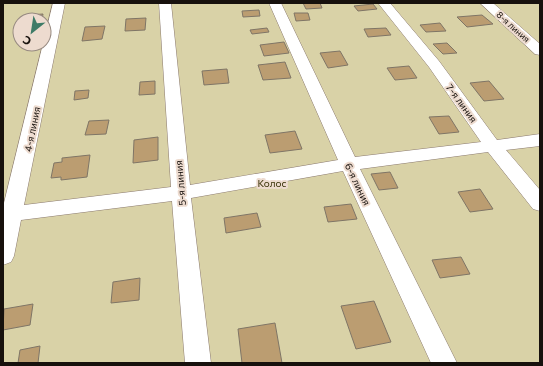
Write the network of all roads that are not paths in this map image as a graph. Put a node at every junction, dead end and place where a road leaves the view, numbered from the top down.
1 (59, 3) edge
2 (165, 3) edge
3 (275, 3) edge
4 (384, 3) edge
5 (486, 3) edge
6 (540, 51) edge
7 (540, 140) edge
8 (493, 146) junction
9 (349, 164) junction
10 (181, 193) junction
11 (540, 204) edge
12 (8, 214) edge
13 (3, 256) edge
14 (198, 363) edge
15 (444, 363) edge

1 - 12 lane, 4-я линия
2 - 10 lane, 5-я линия
3 - 9 lane, 6-я линия
4 - 8 lane, 7-я линия
5 - 6 lane, 8-я линия
7 - 8 lane
8 - 9 lane
8 - 11 lane, 7-я линия
9 - 10 lane
9 - 15 lane, 6-я линия
10 - 12 lane
10 - 14 lane, 5-я линия
12 - 13 lane, 4-я линия

